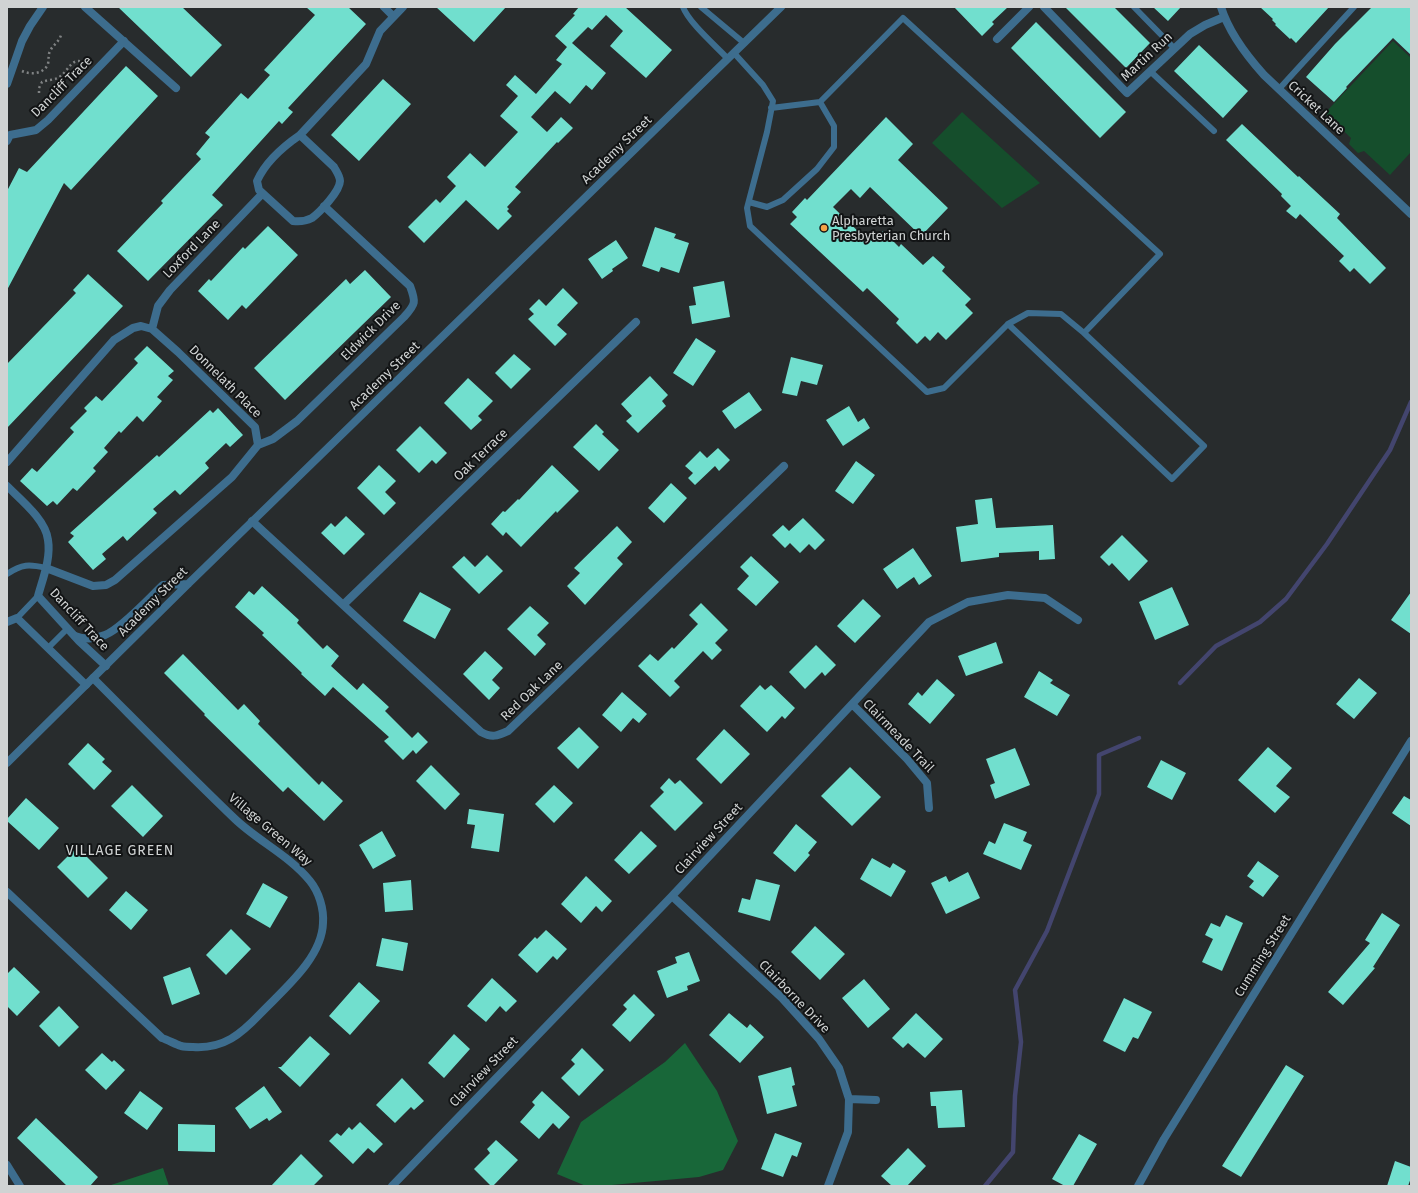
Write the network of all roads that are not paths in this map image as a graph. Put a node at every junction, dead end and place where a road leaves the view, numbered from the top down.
1 (43, 7) edge
2 (85, 7) edge
3 (384, 7) edge
4 (403, 7) edge
5 (683, 7) edge
6 (700, 7) edge
7 (781, 7) edge
8 (1029, 7) edge
9 (1044, 7) edge
10 (1134, 7) edge
11 (1221, 7) edge
12 (1354, 7) edge
13 (394, 16) junction
14 (1224, 17) junction
15 (997, 39) dead end
16 (124, 41) junction
17 (744, 43) junction
18 (1174, 48) junction
19 (731, 56) junction
20 (1150, 71) junction
21 (7, 84) edge
22 (176, 88) dead end
23 (1278, 89) junction
24 (820, 102) junction
25 (771, 108) junction
26 (1214, 131) dead end
27 (300, 135) junction
28 (8, 136) edge
29 (262, 194) junction
30 (749, 202) junction
31 (324, 206) junction
32 (1411, 214) edge
33 (636, 322) dead end
34 (1008, 324) junction
35 (152, 329) junction
36 (1084, 333) junction
37 (258, 445) junction
38 (7, 462) edge
39 (784, 466) dead end
40 (7, 486) edge
41 (252, 521) junction
42 (46, 568) junction
43 (7, 574) edge
44 (188, 584) junction
45 (38, 596) junction
46 (344, 605) junction
47 (17, 618) junction
48 (1078, 620) dead end
49 (7, 622) edge
50 (68, 628) junction
51 (75, 636) junction
52 (48, 648) junction
53 (106, 666) junction
54 (93, 678) junction
55 (86, 685) junction
56 (852, 704) junction
57 (1411, 741) edge
58 (7, 763) edge
59 (929, 808) dead end
60 (7, 892) edge
61 (672, 896) junction
62 (849, 1099) junction
63 (876, 1100) dead end
64 (7, 1165) edge
65 (20, 1186) edge
66 (392, 1186) edge
67 (828, 1186) edge
68 (1138, 1186) edge

1 - 21 street
2 - 16 street
3 - 13 street
4 - 13 street
5 - 19 lane
6 - 17 lane
7 - 17 street, Academy Street
8 - 15 street
9 - 20 street, Martin Run
10 - 18 lane
11 - 14 street, Cricket Lane
12 - 23 lane
13 - 27 street
14 - 18 street, Martin Run
14 - 23 street, Cricket Lane
16 - 22 street
16 - 28 street, Dancliff Trace
17 - 19 street, Academy Street
18 - 20 street, Martin Run
19 - 25 lane
19 - 41 street, Academy Street
20 - 26 lane
23 - 32 street, Cricket Lane
24 - 25 lane
24 - 30 lane
24 - 36 lane
25 - 30 lane
27 - 29 street
27 - 31 street
29 - 31 street
29 - 35 street, Loxford Lane
30 - 34 lane
31 - 37 street, Eldwick Drive
33 - 46 street, Oak Terrace
34 - 36 lane
34 - 36 lane
35 - 37 street, Donnelath Place
35 - 38 street
37 - 42 street
39 - 46 street, Red Oak Lane
40 - 42 street, Dancliff Trace
41 - 44 street, Academy Street
41 - 46 street, Red Oak Lane
42 - 43 lane
42 - 45 street, Dancliff Trace
44 - 51 street
44 - 53 street, Academy Street
45 - 47 lane
45 - 50 street, Dancliff Trace
47 - 49 street
47 - 52 street
48 - 56 street, Clairview Street
50 - 51 street, Dancliff Trace
50 - 52 lane
51 - 53 street, Dancliff Trace
52 - 55 street
53 - 54 street, Academy Street
54 - 55 street, Academy Street
54 - 60 street, Village Green Way
55 - 58 street, Academy Street
56 - 59 street, Clairmeade Trail
56 - 61 street, Clairview Street
57 - 68 street, Cumming Street
61 - 62 street, Clairborne Drive
61 - 66 street, Clairview Street
62 - 63 street
62 - 67 street, Clairborne Drive
64 - 65 street

